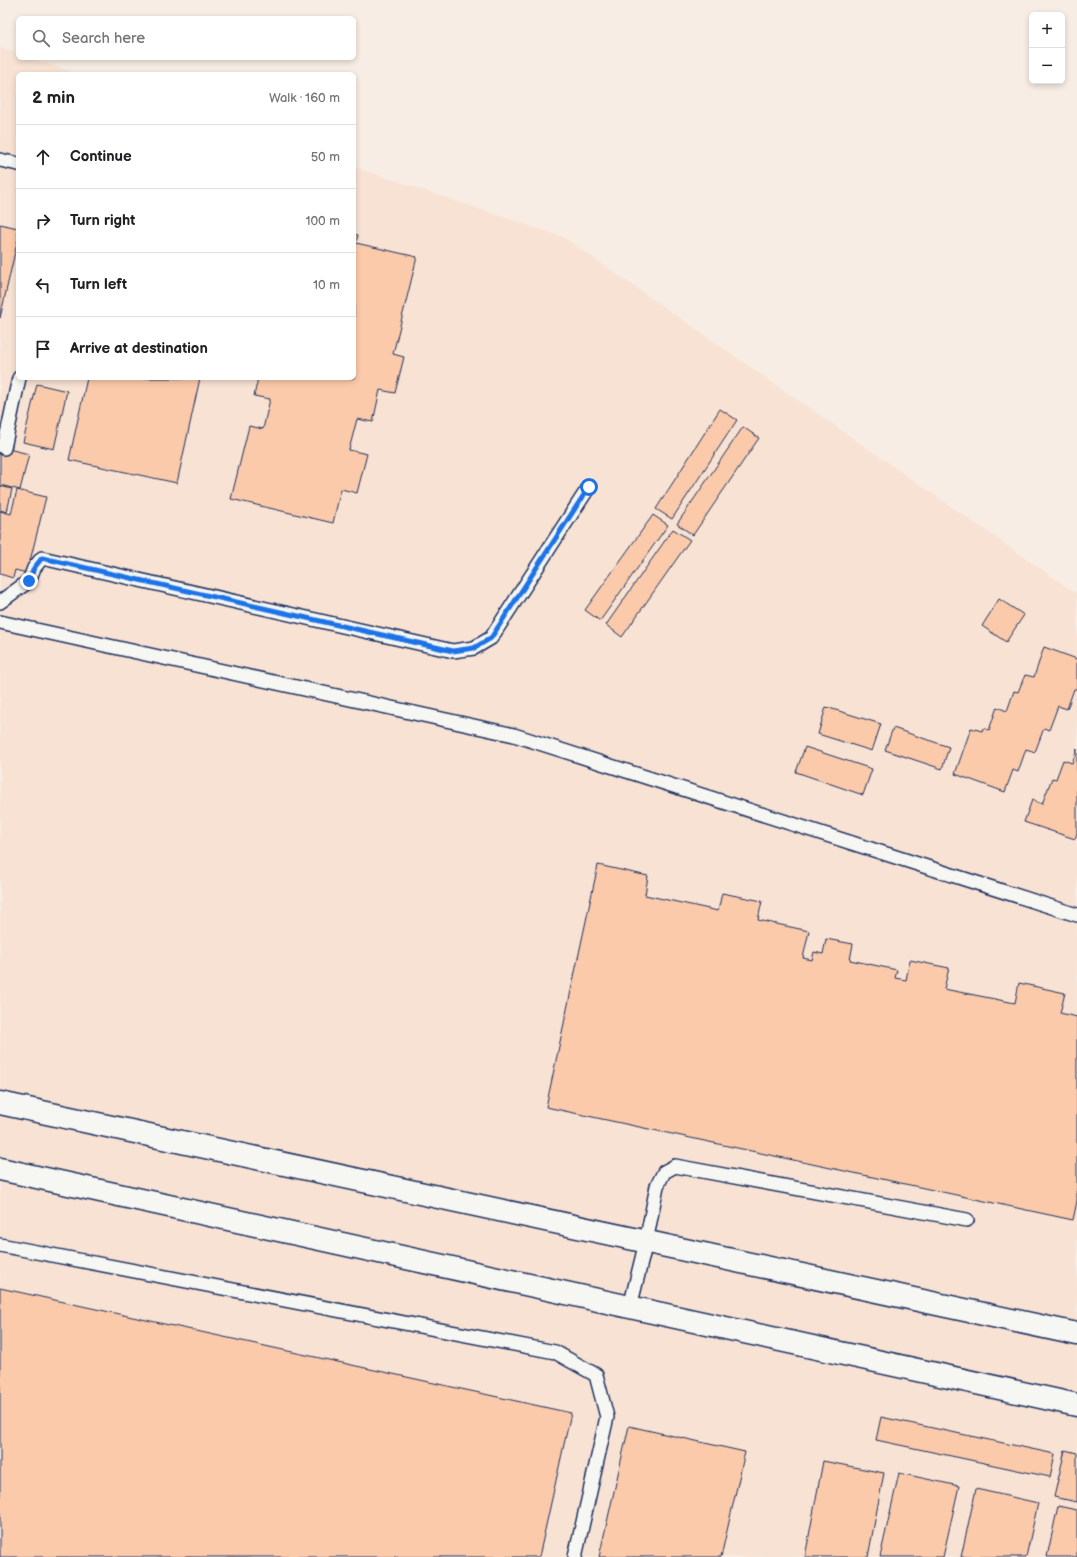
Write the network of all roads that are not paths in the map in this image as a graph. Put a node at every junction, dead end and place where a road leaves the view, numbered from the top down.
1 (0, 160) edge
2 (16, 164) edge
3 (19, 380) edge
4 (4, 448) dead end
5 (589, 487) dead end
6 (0, 602) edge
7 (0, 622) edge
8 (1077, 915) edge
9 (0, 1103) edge
10 (0, 1169) edge
11 (967, 1220) dead end
12 (646, 1242) junction
13 (0, 1245) edge
14 (630, 1307) junction
15 (1077, 1334) edge
16 (1077, 1405) edge
17 (575, 1557) edge

1 - 2 lane
3 - 4 lane
5 - 6 lane
7 - 8 lane
9 - 12 street
10 - 14 street
11 - 12 lane
12 - 14 lane
12 - 15 street
13 - 17 lane
14 - 16 street

